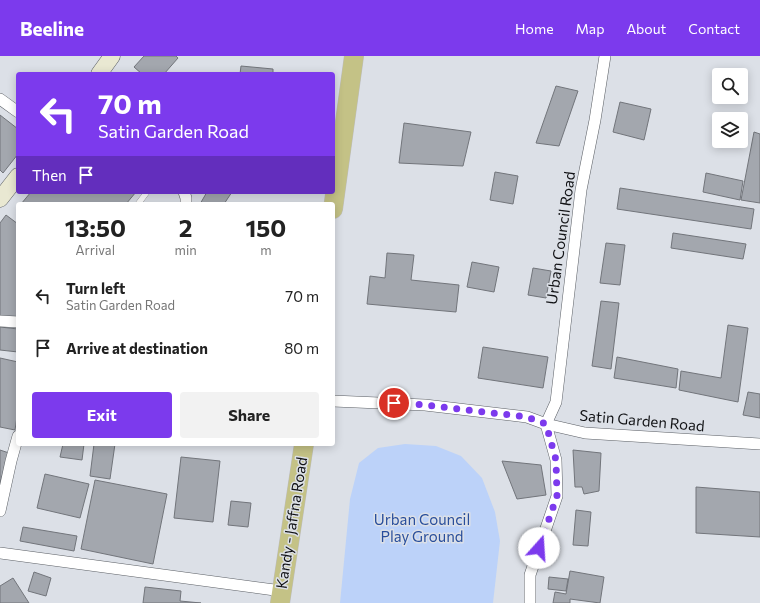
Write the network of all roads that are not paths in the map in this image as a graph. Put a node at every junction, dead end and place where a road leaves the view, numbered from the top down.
1 (112, 56) edge
2 (354, 56) edge
3 (605, 56) edge
4 (100, 72) edge
5 (0, 99) edge
6 (16, 111) edge
7 (16, 179) edge
8 (0, 199) edge
9 (334, 202) edge
10 (0, 321) edge
11 (16, 322) edge
12 (335, 401) edge
13 (546, 424) junction
14 (16, 443) edge
15 (760, 444) edge
16 (304, 446) edge
17 (0, 511) edge
18 (0, 553) edge
19 (281, 597) edge
20 (530, 603) edge

1 - 4 main road
2 - 9 highway
3 - 13 street, Urban Council Road
5 - 6 street
7 - 8 main road
10 - 11 street
12 - 13 street, Satin Garden Road
13 - 15 street, Satin Garden Road
13 - 20 street
14 - 17 street
16 - 19 highway, Kandy - Jaffna Road
18 - 19 street

